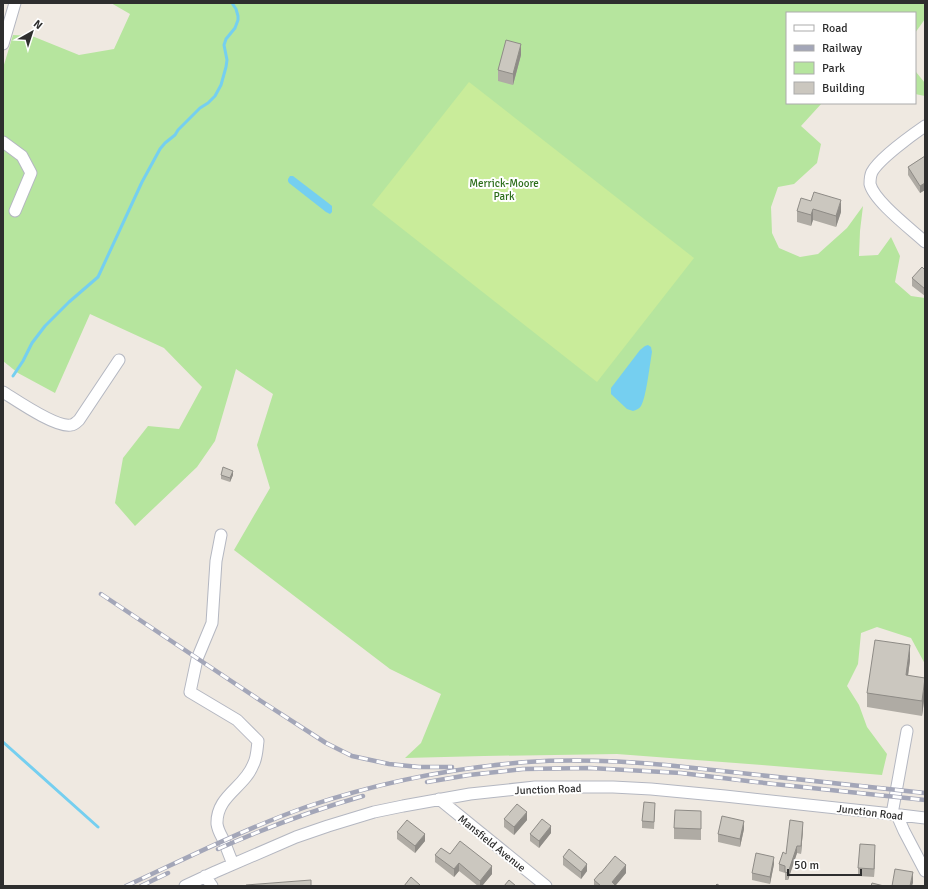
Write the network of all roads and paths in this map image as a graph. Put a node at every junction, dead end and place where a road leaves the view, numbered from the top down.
1 (15, 3) edge
2 (3, 44) edge
3 (925, 126) edge
4 (3, 142) edge
5 (15, 210) dead end
6 (925, 242) edge
7 (119, 360) dead end
8 (3, 392) edge
9 (221, 535) dead end
10 (907, 731) dead end
11 (439, 799) junction
12 (895, 814) junction
13 (925, 818) edge
14 (233, 864) junction
15 (925, 871) edge
16 (205, 876) junction
17 (184, 886) edge
18 (212, 886) edge
19 (546, 886) edge

1 - 2 street
3 - 6 street
4 - 5 street
7 - 8 street
9 - 14 street
10 - 12 street
11 - 12 street, Junction Road
11 - 14 street, Junction Road
11 - 19 street, Mansfield Avenue
12 - 13 street, Junction Road
12 - 15 street
14 - 16 street, Junction Road
16 - 17 street, Junction Road
16 - 18 street

